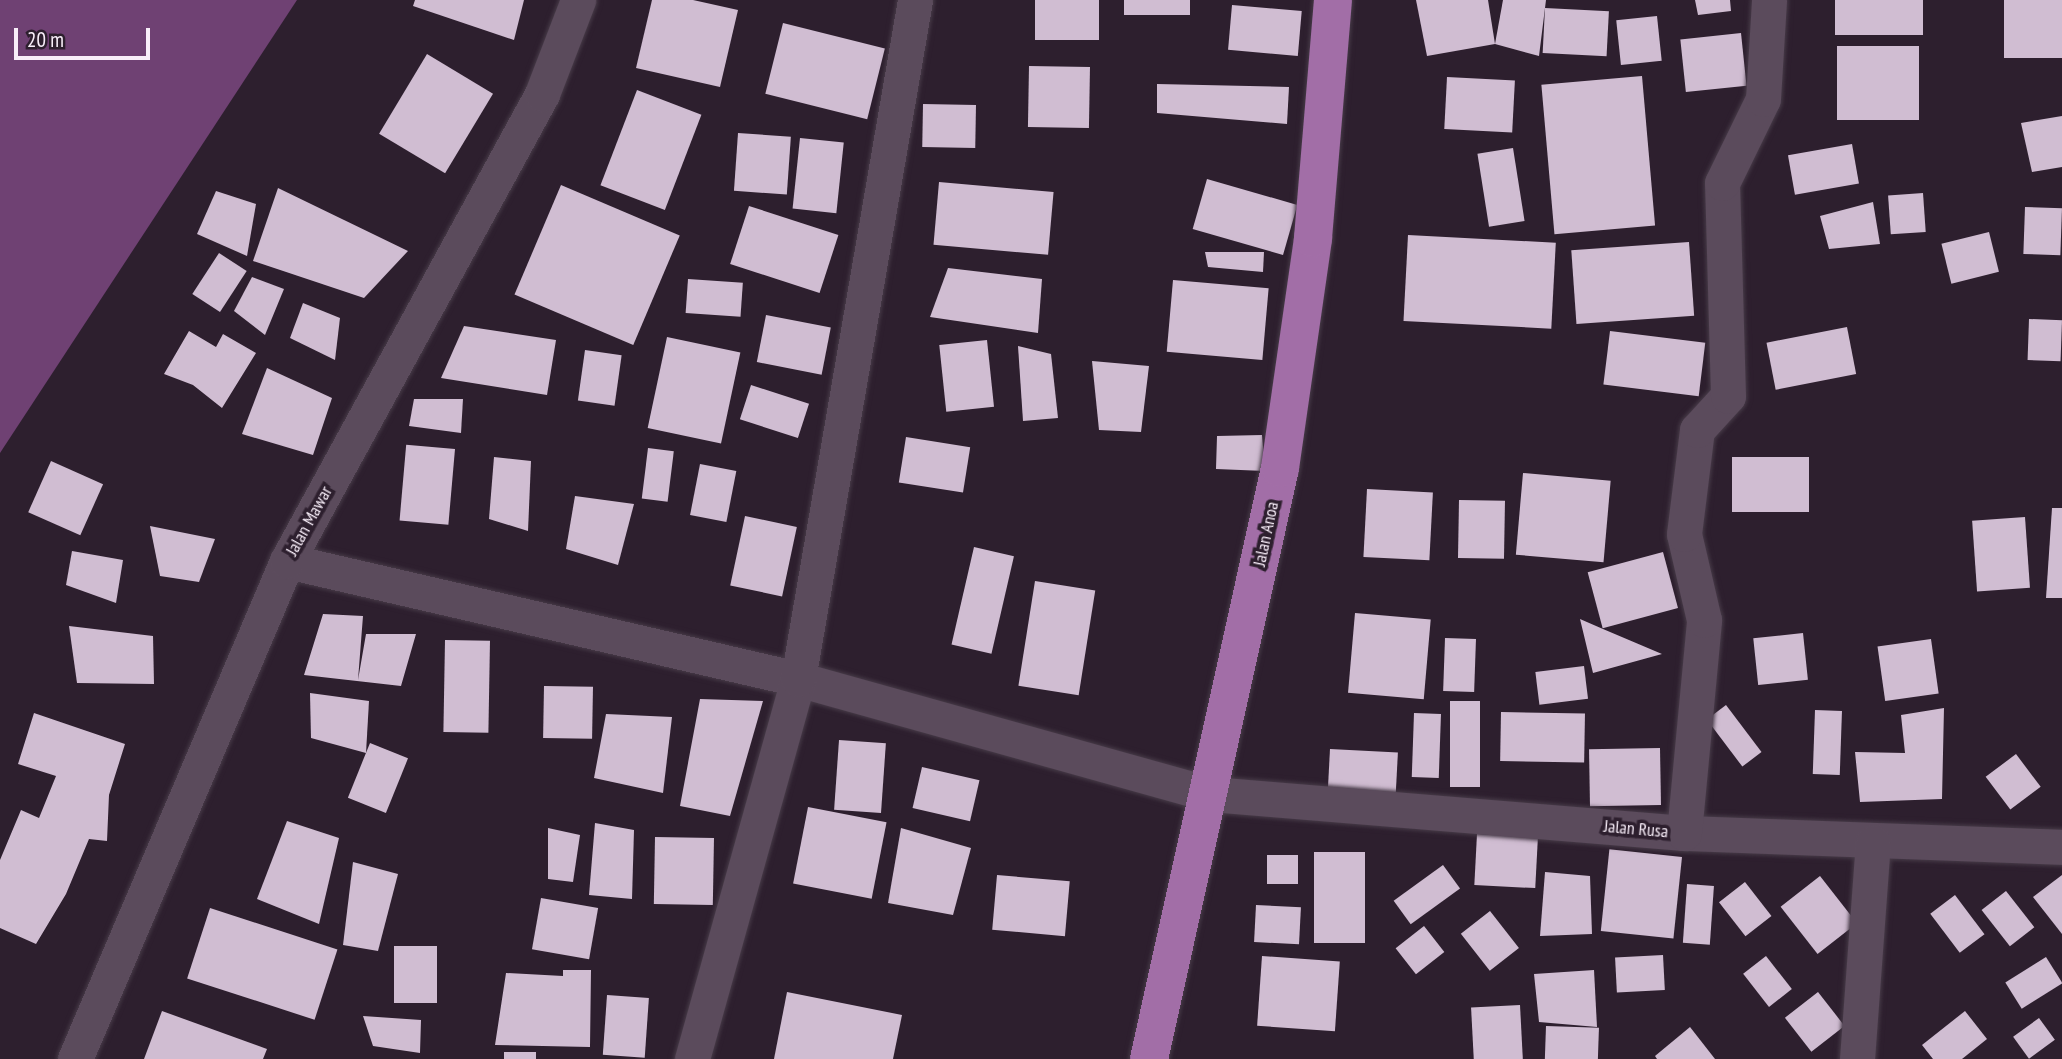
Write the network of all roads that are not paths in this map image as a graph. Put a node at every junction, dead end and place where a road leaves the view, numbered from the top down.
1 (578, 0) edge
2 (915, 0) edge
3 (1333, 0) edge
4 (1769, 0) edge
5 (287, 561) junction
6 (799, 679) junction
7 (1210, 794) junction
8 (1684, 833) junction
9 (1873, 843) junction
10 (2062, 847) edge
11 (75, 1059) edge
12 (692, 1059) edge
13 (1149, 1059) edge
14 (1857, 1059) edge

1 - 5 street, Jalan Mawar
2 - 6 street
3 - 7 highway, Jalan Anoa
4 - 8 street
5 - 6 street, Jalan Rusa
5 - 11 street, Jalan Mawar
6 - 7 street, Jalan Rusa
6 - 12 street
7 - 8 street, Jalan Rusa
7 - 13 highway, Jalan Anoa
8 - 9 street, Jalan Rusa
9 - 10 street, Jalan Rusa
9 - 14 street

